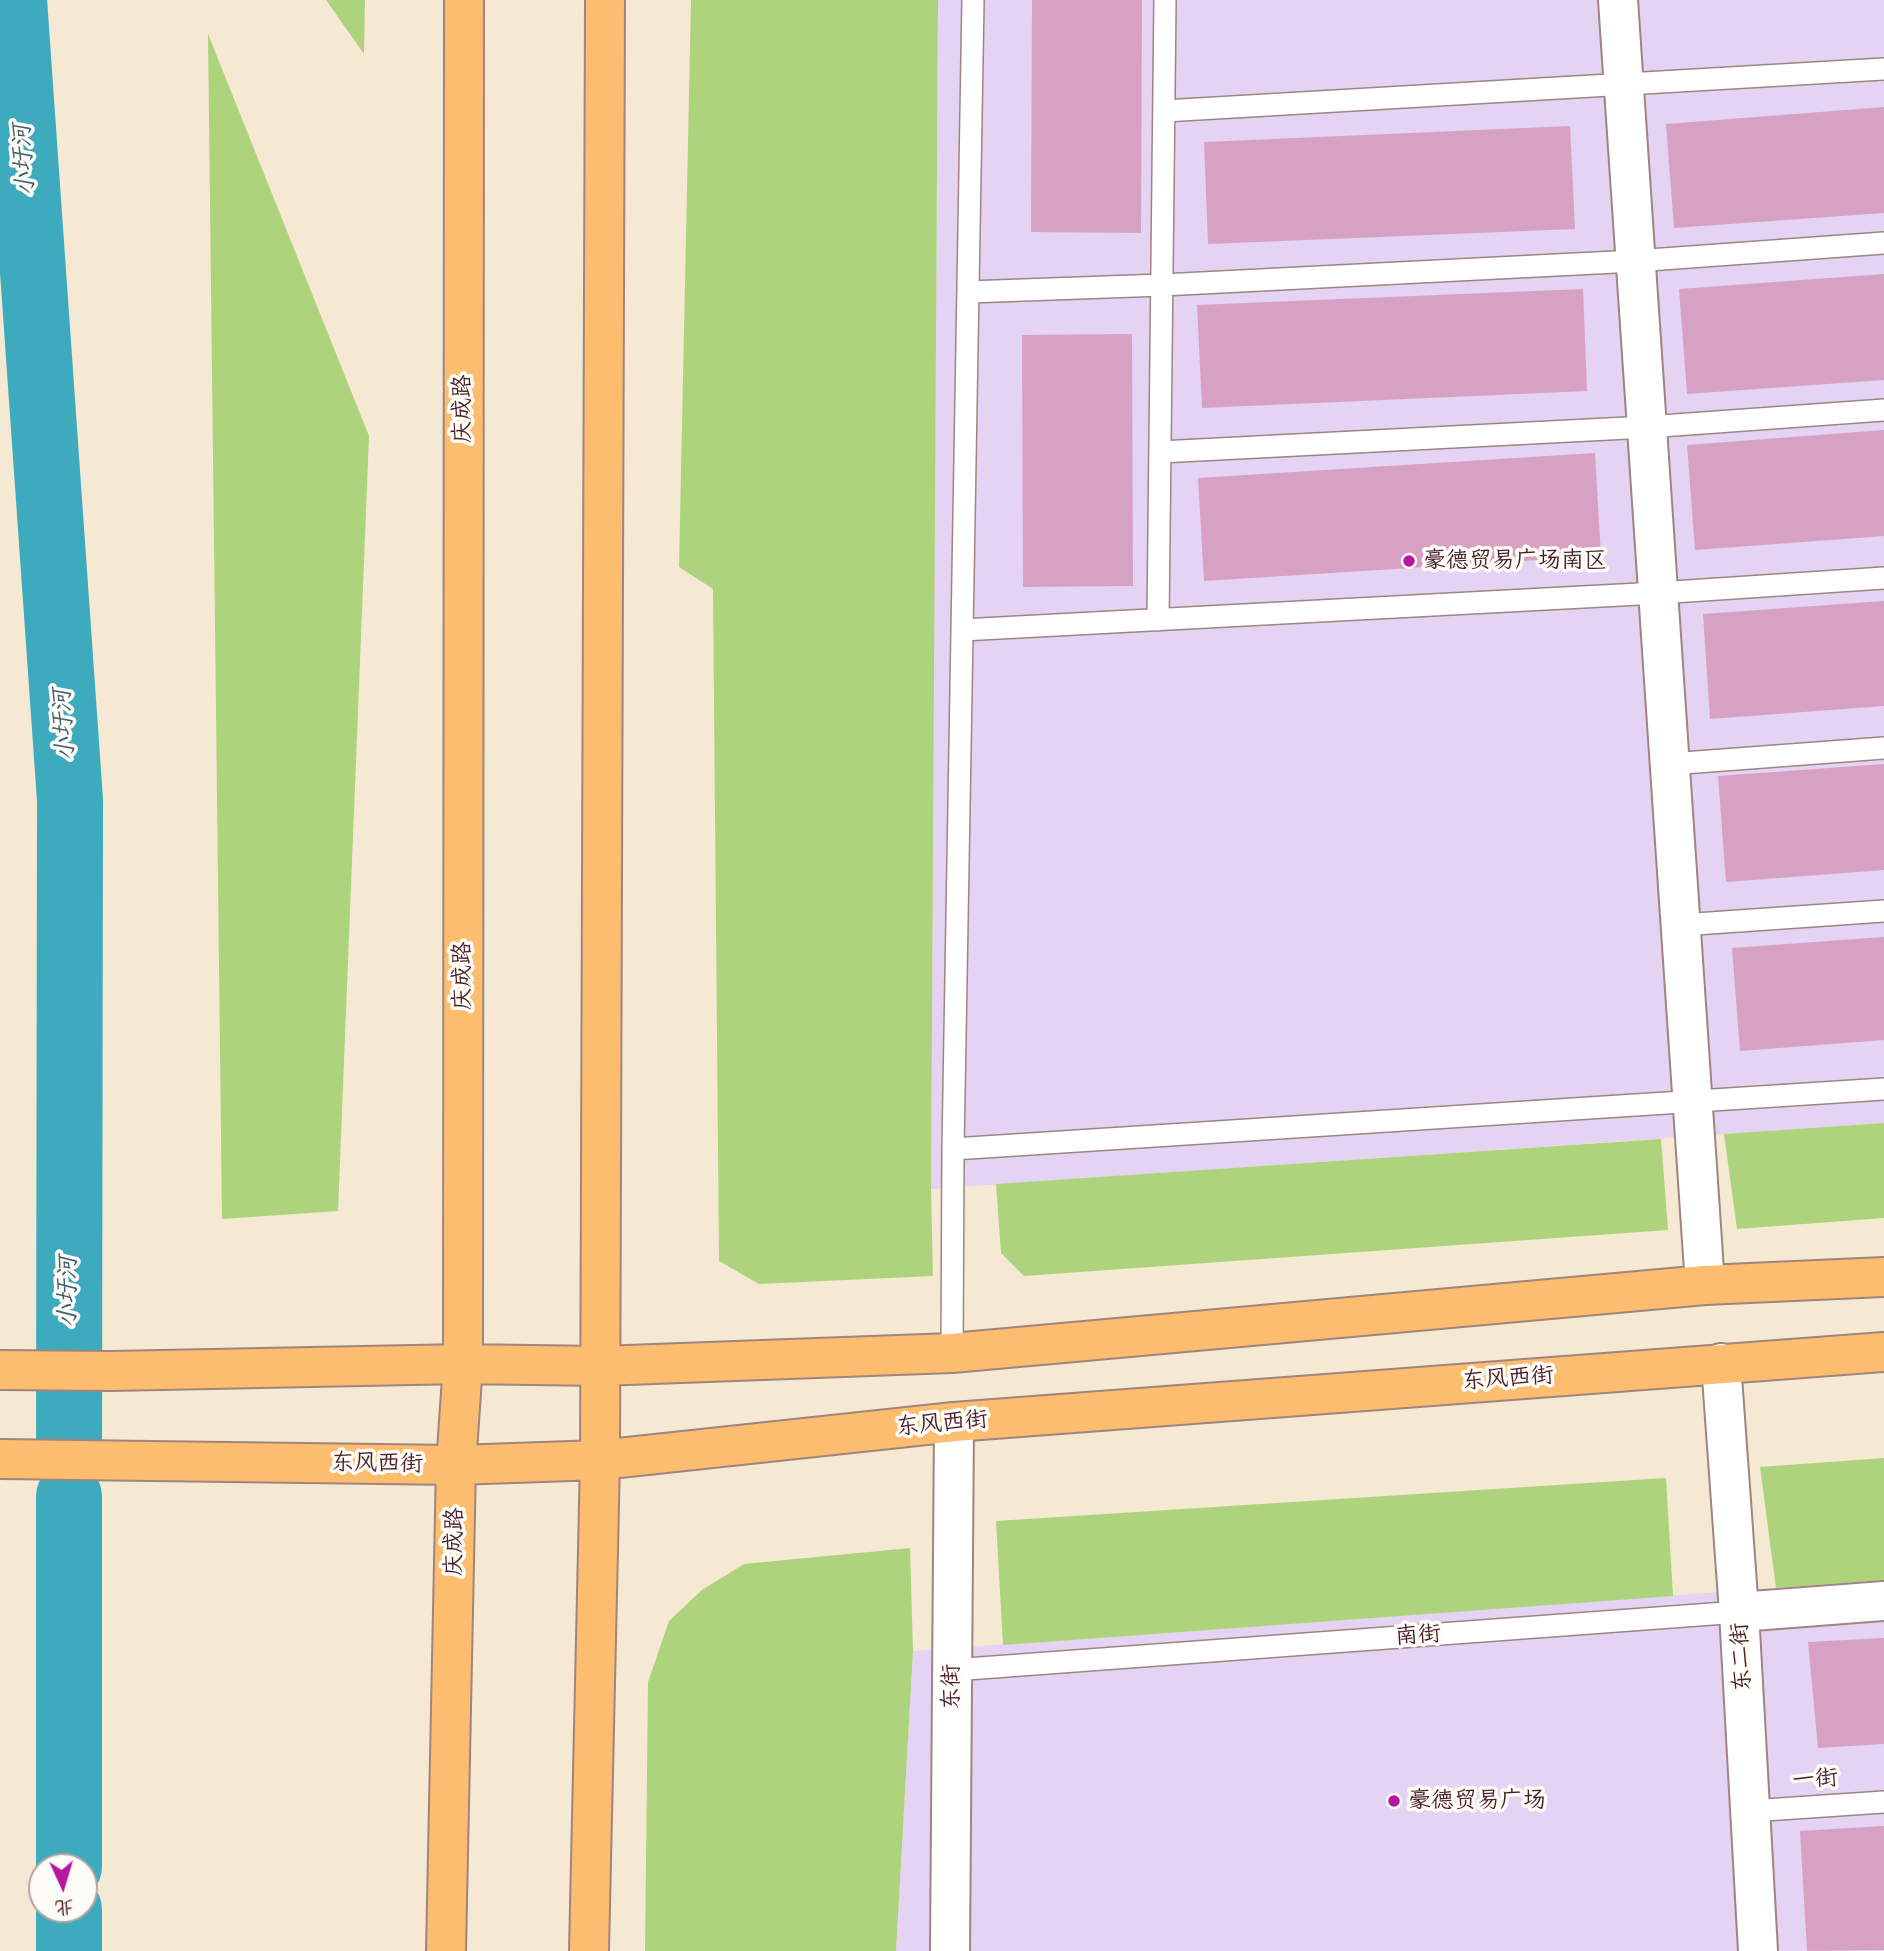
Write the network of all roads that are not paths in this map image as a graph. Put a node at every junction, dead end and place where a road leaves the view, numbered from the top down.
1 (464, 0) edge
2 (605, 0) edge
3 (973, 0) edge
4 (1165, 0) edge
5 (1618, 0) edge
6 (1884, 69) edge
7 (1623, 85) junction
8 (1164, 111) junction
9 (1884, 243) edge
10 (1635, 261) junction
11 (1162, 285) junction
12 (968, 292) junction
13 (1884, 410) edge
14 (1647, 426) junction
15 (1160, 452) junction
16 (1884, 578) edge
17 (1658, 593) junction
18 (1158, 620) junction
19 (962, 630) junction
20 (1884, 748) edge
21 (1670, 764) junction
22 (1884, 911) edge
23 (1681, 925) junction
24 (1884, 1089) edge
25 (1693, 1102) junction
26 (953, 1149) junction
27 (1884, 1277) edge
28 (1705, 1285) junction
29 (1884, 1352) edge
30 (952, 1353) junction
31 (1721, 1363) junction
32 (463, 1364) junction
33 (600, 1366) junction
34 (0, 1370) edge
35 (954, 1422) junction
36 (0, 1459) edge
37 (600, 1460) junction
38 (456, 1465) junction
39 (1884, 1601) edge
40 (1739, 1612) junction
41 (953, 1670) junction
42 (1884, 1802) edge
43 (1750, 1811) junction
44 (446, 1951) edge
45 (589, 1951) edge
46 (950, 1951) edge
47 (1758, 1951) edge

1 - 32 main road, 庆成路
2 - 33 main road
3 - 12 lane
4 - 8 lane
5 - 7 street
6 - 7 lane
7 - 8 lane
7 - 10 street
8 - 11 lane
9 - 10 lane
10 - 11 lane
10 - 14 street
11 - 12 lane
11 - 15 lane
12 - 19 lane
13 - 14 lane
14 - 15 lane
14 - 17 street
15 - 18 lane
16 - 17 lane
17 - 18 lane
17 - 21 street
18 - 19 lane
19 - 26 lane
20 - 21 lane
21 - 23 street
22 - 23 lane
23 - 25 street
24 - 25 lane
25 - 26 lane
25 - 28 street
26 - 30 lane
27 - 28 main road
28 - 30 main road
29 - 31 main road, 东风西街
30 - 33 main road
31 - 35 main road, 东风西街
31 - 40 street, 东二街
32 - 33 main road
32 - 34 main road
32 - 38 main road, 庆成路
33 - 37 main road
35 - 37 main road, 东风西街
35 - 41 street, 东街
36 - 38 main road, 东风西街
37 - 38 main road, 东风西街
37 - 45 main road
38 - 44 main road, 庆成路
39 - 40 street, 南街
40 - 41 lane, 南街
40 - 43 street, 东二街
41 - 46 street, 东街
42 - 43 lane, 一街
43 - 47 street, 东二街

